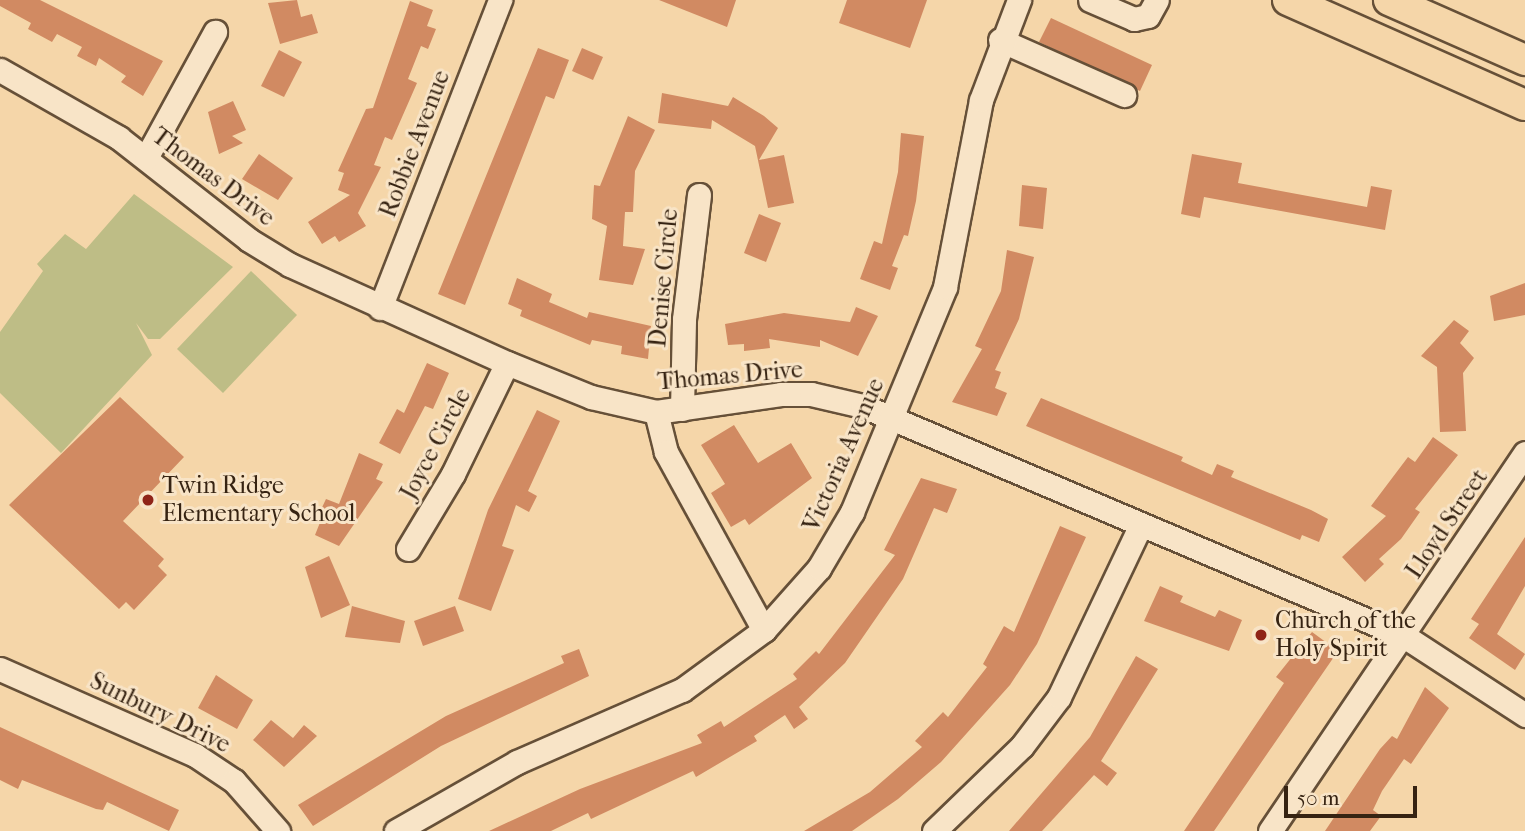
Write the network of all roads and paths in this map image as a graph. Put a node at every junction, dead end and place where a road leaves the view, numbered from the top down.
1 (500, 0) edge
2 (1019, 0) edge
3 (1090, 0) edge
4 (1157, 0) edge
5 (1289, 0) edge
6 (1389, 0) edge
7 (215, 32) dead end
8 (1000, 40) junction
9 (1525, 60) edge
10 (0, 70) edge
11 (1124, 95) dead end
12 (1525, 105) edge
13 (146, 158) junction
14 (699, 194) dead end
15 (380, 308) junction
16 (508, 363) junction
17 (682, 409) junction
18 (656, 412) junction
19 (890, 418) junction
20 (1525, 453) edge
21 (1141, 524) junction
22 (408, 549) dead end
23 (764, 630) junction
24 (1404, 636) junction
25 (0, 669) edge
26 (1525, 715) edge
27 (278, 831) edge
28 (396, 831) edge
29 (934, 831) edge
30 (1270, 831) edge

1 - 15 street, Robbie Avenue
2 - 8 street, Victoria Avenue
3 - 4 street
5 - 12 main road
6 - 9 main road
7 - 13 street
8 - 11 street
8 - 19 street, Victoria Avenue
10 - 13 street, Thomas Drive
13 - 15 street, Thomas Drive
14 - 17 street, Denise Circle
15 - 16 street, Thomas Drive
16 - 18 street, Thomas Drive
16 - 22 street, Joyce Circle
17 - 18 street, Thomas Drive
17 - 19 street, Thomas Drive
18 - 23 street
19 - 21 street, Thomas Drive
19 - 23 street, Victoria Avenue
20 - 24 street, Lloyd Street
21 - 24 street, Thomas Drive
21 - 29 street
23 - 28 street, Victoria Avenue
24 - 26 street, Thomas Drive
24 - 30 street, Lloyd Street
25 - 27 street, Sunbury Drive

